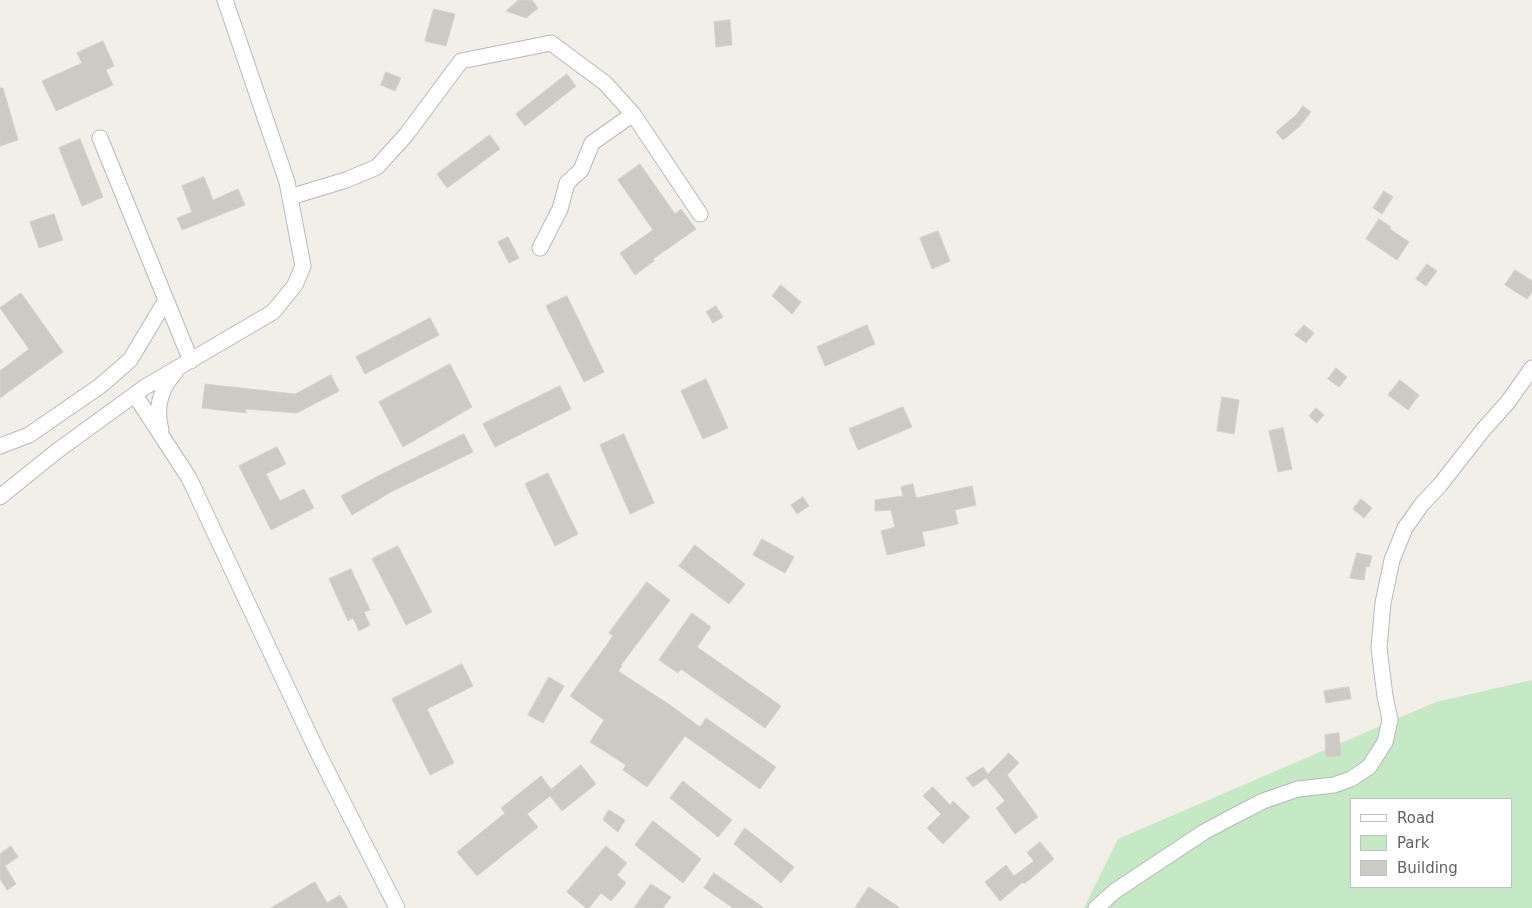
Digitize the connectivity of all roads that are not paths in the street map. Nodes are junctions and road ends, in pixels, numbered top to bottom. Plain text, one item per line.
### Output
1 (225, 0) edge
2 (633, 114) junction
3 (100, 138) dead end
4 (290, 197) junction
5 (700, 214) dead end
6 (540, 248) dead end
7 (166, 300) junction
8 (186, 363) junction
9 (1532, 368) edge
10 (135, 395) junction
11 (166, 443) junction
12 (0, 446) edge
13 (0, 497) edge
14 (397, 908) edge
15 (1096, 908) edge

1 - 4 street
2 - 4 street
2 - 5 street
2 - 6 street
3 - 7 street
4 - 8 street
7 - 8 street
7 - 12 street
8 - 10 street
8 - 11 street
9 - 15 street
10 - 11 street
10 - 13 street
11 - 14 street

